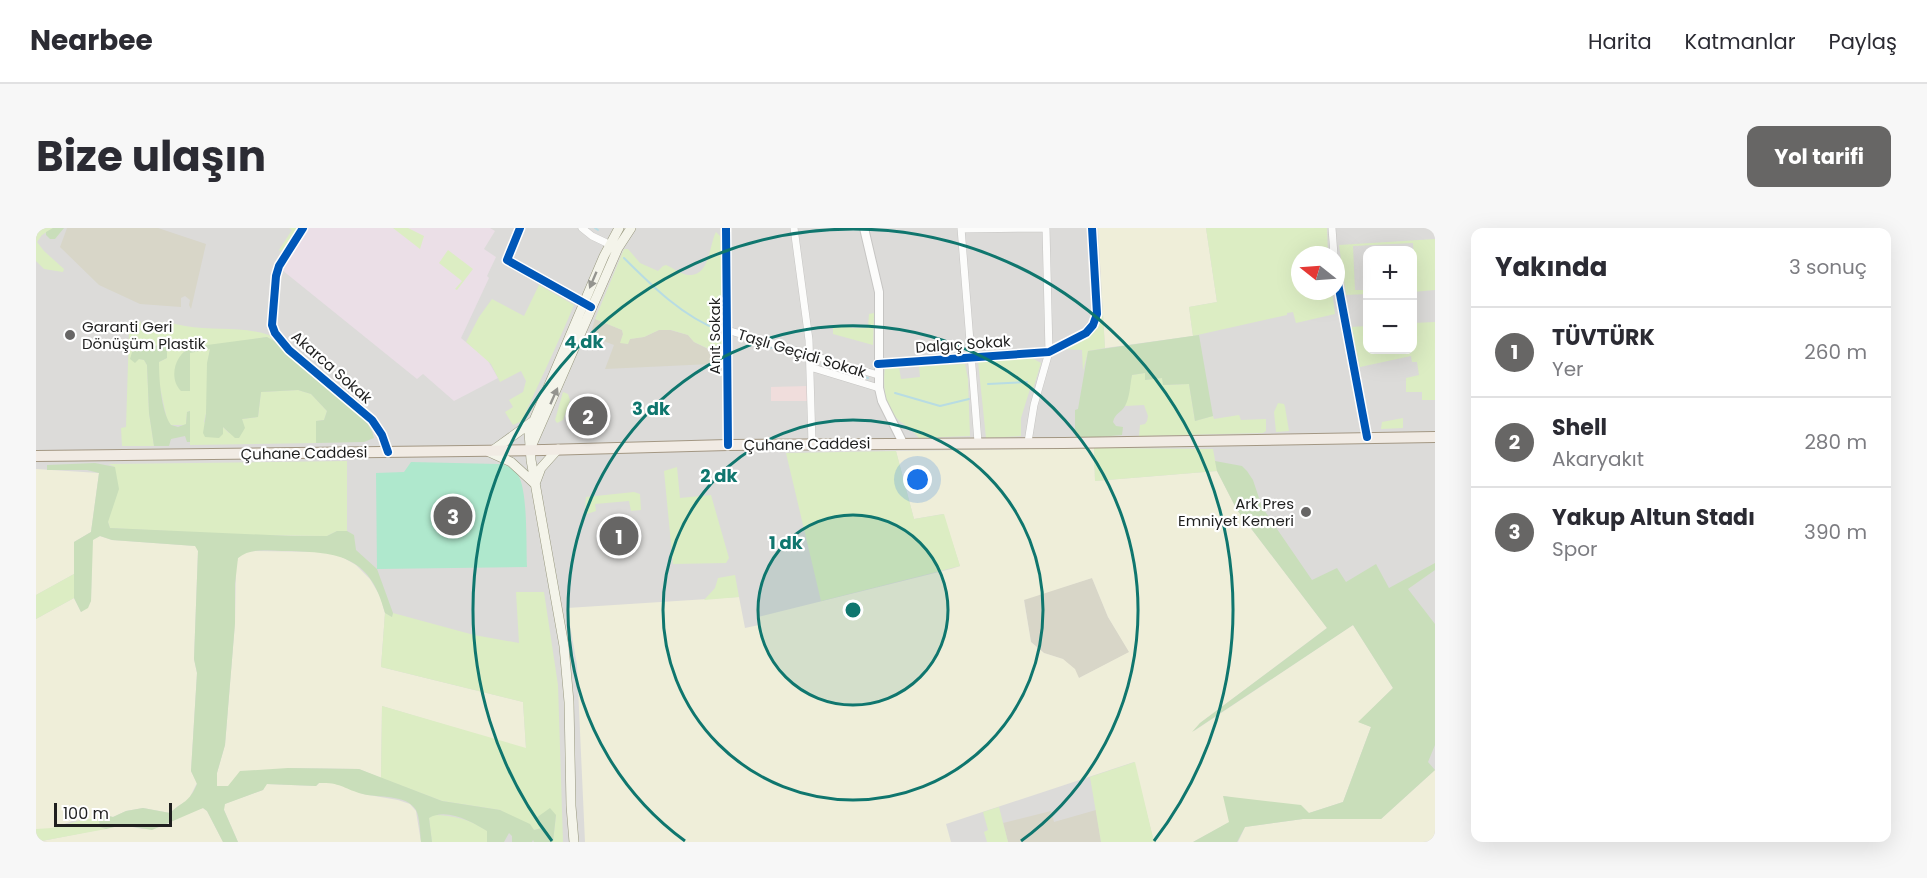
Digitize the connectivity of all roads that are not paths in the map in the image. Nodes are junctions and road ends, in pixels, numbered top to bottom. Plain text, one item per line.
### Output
1 (303, 228) edge
2 (520, 228) edge
3 (582, 228) edge
4 (619, 228) edge
5 (631, 228) edge
6 (726, 228) edge
7 (794, 228) edge
8 (864, 228) edge
9 (961, 228) edge
10 (1046, 228) edge
11 (1092, 228) edge
12 (1332, 228) edge
13 (614, 246) junction
14 (1333, 246) edge
15 (1341, 300) edge
16 (587, 305) junction
17 (727, 330) junction
18 (1049, 352) junction
19 (810, 355) junction
20 (970, 357) junction
21 (878, 364) junction
22 (810, 367) junction
23 (878, 375) junction
24 (879, 388) junction
25 (532, 422) junction
26 (1367, 437) junction
27 (1435, 437) edge
28 (978, 442) junction
29 (1028, 442) junction
30 (903, 443) junction
31 (812, 444) junction
32 (728, 445) junction
33 (530, 450) junction
34 (558, 450) junction
35 (489, 451) junction
36 (388, 452) junction
37 (36, 456) edge
38 (535, 484) junction
39 (574, 842) edge

1 - 36 street, Akarca Sokak
2 - 16 street
3 - 13 street
4 - 13 main road
5 - 13 main road
6 - 17 street, Anıt Sokak
7 - 19 street
8 - 21 street
9 - 10 street
9 - 20 street
10 - 18 street
11 - 18 street
12 - 14 street
13 - 16 main road
15 - 26 street
16 - 25 main road
33 -> 16 main road
17 - 19 street, Taşlı Geçidi Sokak
17 - 32 street, Anıt Sokak
18 - 20 street, Dalgıç Sokak
18 - 29 street
19 - 22 street
19 - 23 street, Taşlı Geçidi Sokak
20 - 21 street, Dalgıç Sokak
20 - 28 street
21 - 23 street
22 - 24 street
22 - 31 street
23 - 24 street
24 - 30 street
25 - 33 main road
25 - 35 main road
26 - 27 main road, Çuhane Caddesi
26 - 29 main road, Çuhane Caddesi
28 - 29 main road, Çuhane Caddesi
28 - 30 main road, Çuhane Caddesi
30 - 31 main road, Çuhane Caddesi
31 - 32 main road, Çuhane Caddesi
32 - 34 main road, Çuhane Caddesi
33 - 34 main road, Çuhane Caddesi
33 - 35 main road, Çuhane Caddesi
33 - 38 main road
34 - 38 main road
35 - 36 main road, Çuhane Caddesi
35 - 38 main road
36 - 37 main road, Çuhane Caddesi
38 - 39 main road

